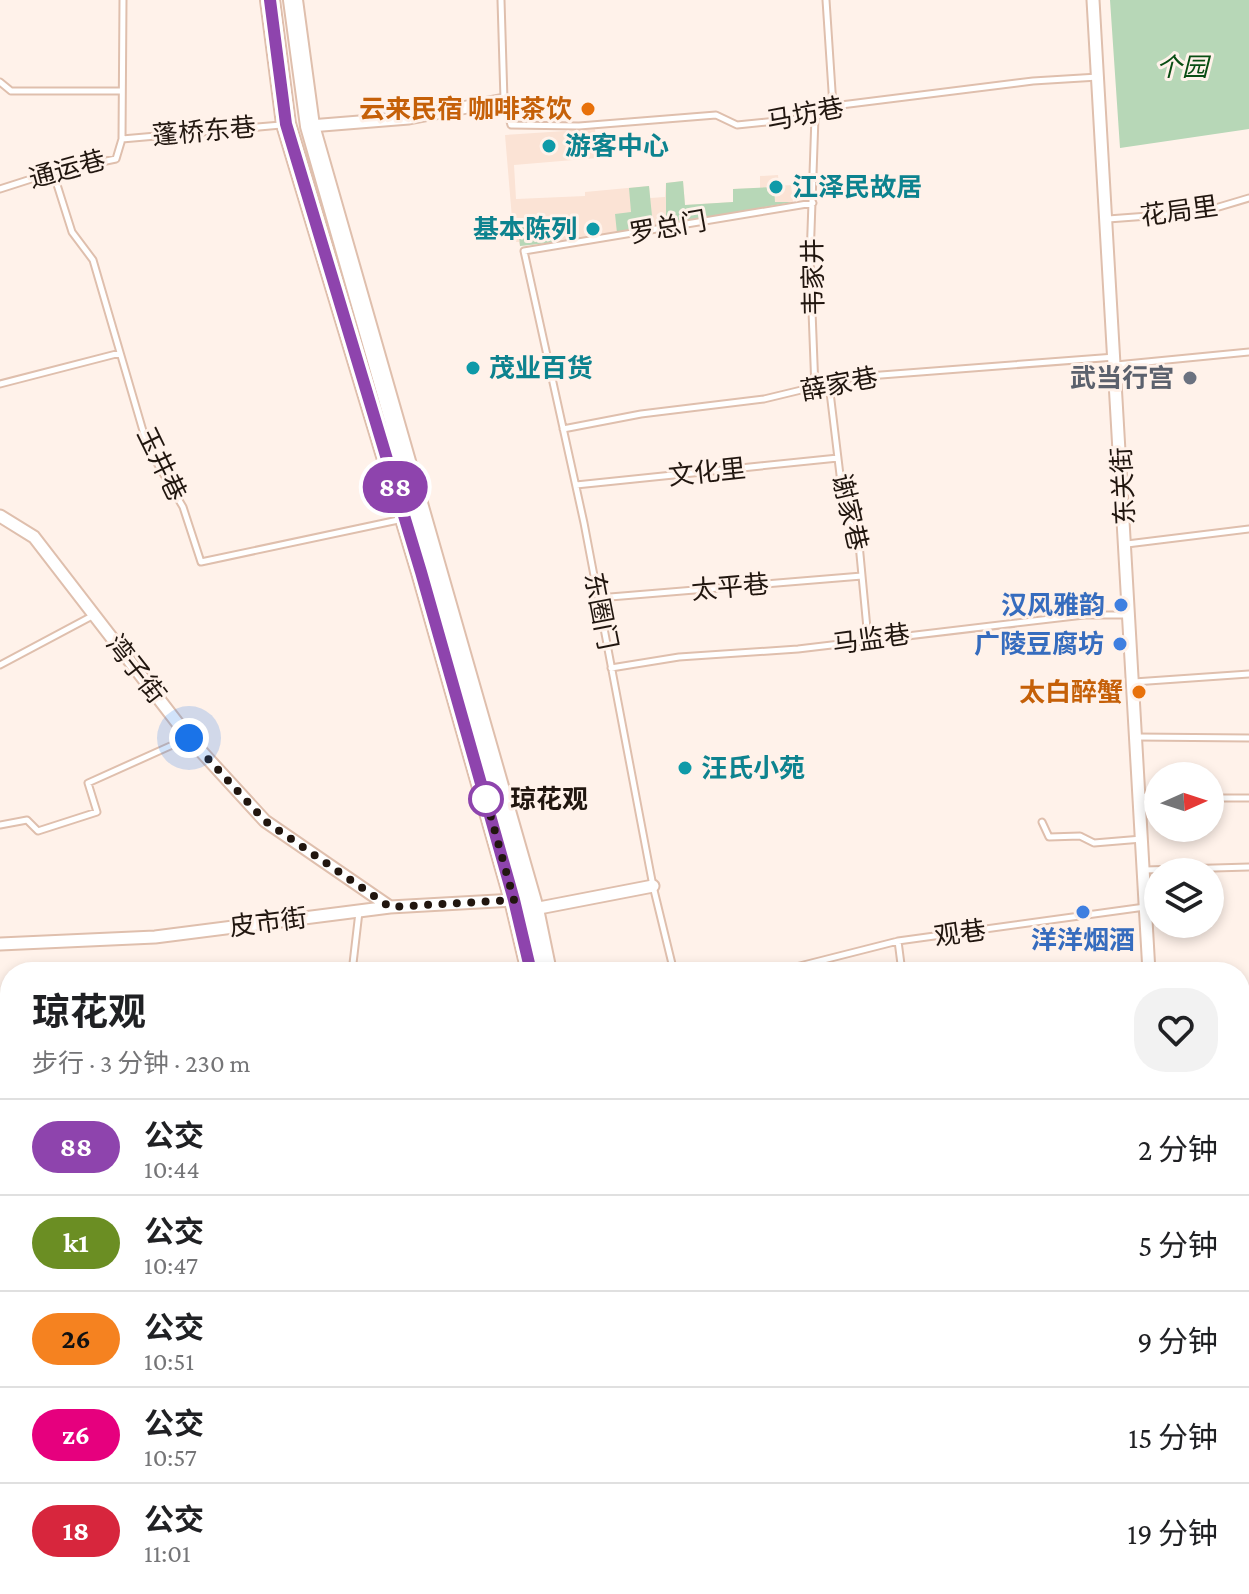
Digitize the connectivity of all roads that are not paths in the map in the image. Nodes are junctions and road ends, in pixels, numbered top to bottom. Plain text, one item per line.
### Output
1 (123, 0) edge
2 (270, 0) edge
3 (293, 0) edge
4 (501, 0) edge
5 (826, 0) edge
6 (1093, 0) edge
7 (1099, 77) junction
8 (0, 82) edge
9 (123, 91) junction
10 (504, 100) junction
11 (833, 106) junction
12 (815, 117) junction
13 (286, 124) junction
14 (310, 126) junction
15 (122, 139) junction
16 (53, 172) junction
17 (0, 189) edge
18 (1249, 198) edge
19 (813, 203) junction
20 (1108, 219) junction
21 (524, 251) joint
22 (1249, 352) edge
23 (120, 353) junction
24 (1116, 361) junction
25 (0, 384) edge
26 (829, 384) junction
27 (815, 389) junction
28 (563, 429) junction
29 (838, 458) junction
30 (576, 485) junction
31 (0, 516) edge
32 (405, 519) junction
33 (1249, 529) edge
34 (1127, 544) junction
35 (862, 576) junction
36 (598, 598) junction
37 (95, 615) junction
38 (1130, 615) junction
39 (868, 639) junction
40 (0, 665) edge
41 (611, 668) junction
42 (1249, 674) edge
43 (1134, 682) junction
44 (1137, 737) junction
45 (189, 738) junction
46 (1249, 738) edge
47 (1140, 796) junction
48 (1144, 796) edge
49 (1224, 798) edge
50 (1249, 798) edge
51 (1042, 822) dead end
52 (0, 825) edge
53 (1143, 839) junction
54 (1249, 867) edge
55 (1224, 868) edge
56 (1144, 870) edge
57 (653, 886) junction
58 (514, 900) junction
59 (390, 907) junction
60 (1144, 907) edge
61 (534, 909) junction
62 (359, 911) junction
63 (1147, 938) edge
64 (898, 941) junction
65 (0, 944) edge
66 (353, 962) edge
67 (529, 962) edge
68 (545, 962) edge
69 (672, 962) edge
70 (815, 962) edge
71 (901, 962) edge
72 (1149, 962) edge

1 - 9 lane
2 - 13 main road
3 - 14 main road
4 - 10 lane
5 - 11 lane
6 - 7 street, 东关街
7 - 11 lane, 马坊巷
7 - 20 street, 东关街
8 - 9 lane
9 - 15 lane
10 - 12 lane, 马坊巷
10 - 14 street
11 - 12 lane, 马坊巷
12 - 19 lane, 韦家井
13 - 15 lane, 蓬桥东巷
13 - 32 main road
14 - 61 main road
15 - 16 lane, 通运巷
16 - 17 lane, 通运巷
16 - 23 lane, 玉井巷
18 - 20 lane, 花局里
19 - 21 lane, 罗总门
19 - 27 lane, 韦家井
20 - 24 street, 东关街
21 - 28 lane, 东圈门
22 - 24 lane, 薛家巷
23 - 25 lane
23 - 32 lane, 玉井巷
24 - 26 lane, 薛家巷
24 - 34 street, 东关街
26 - 27 lane, 薛家巷
26 - 29 lane, 谢家巷
27 - 28 lane, 薛家巷
28 - 30 lane, 东圈门
29 - 30 lane, 文化里
29 - 35 lane, 谢家巷
30 - 36 lane, 东圈门
31 - 37 street, 湾子街
32 - 58 main road
33 - 34 lane
34 - 38 street, 东关街
35 - 36 lane, 太平巷
35 - 39 lane, 谢家巷
36 - 41 lane, 东圈门
37 - 40 lane
37 - 45 street, 湾子街
38 - 39 lane, 马监巷
38 - 43 street, 东关街
39 - 41 lane, 马监巷
41 - 57 lane, 东圈门
42 - 43 lane
43 - 44 street, 东关街
44 - 46 lane
44 - 47 street, 东关街
45 - 52 lane
45 - 59 street, 湾子街
47 - 48 lane
47 - 53 street, 东关街
49 - 50 lane
51 - 53 lane
53 - 56 street, 东关街
54 - 55 lane
57 - 61 street
57 - 69 lane, 东圈门
58 - 59 street, 皮市街
58 - 61 street, 皮市街
58 - 67 main road
59 - 62 street, 皮市街
60 - 64 lane, 观巷
61 - 68 main road
62 - 65 street, 皮市街
62 - 66 lane
63 - 72 street, 东关街
64 - 70 lane, 观巷
64 - 71 lane

